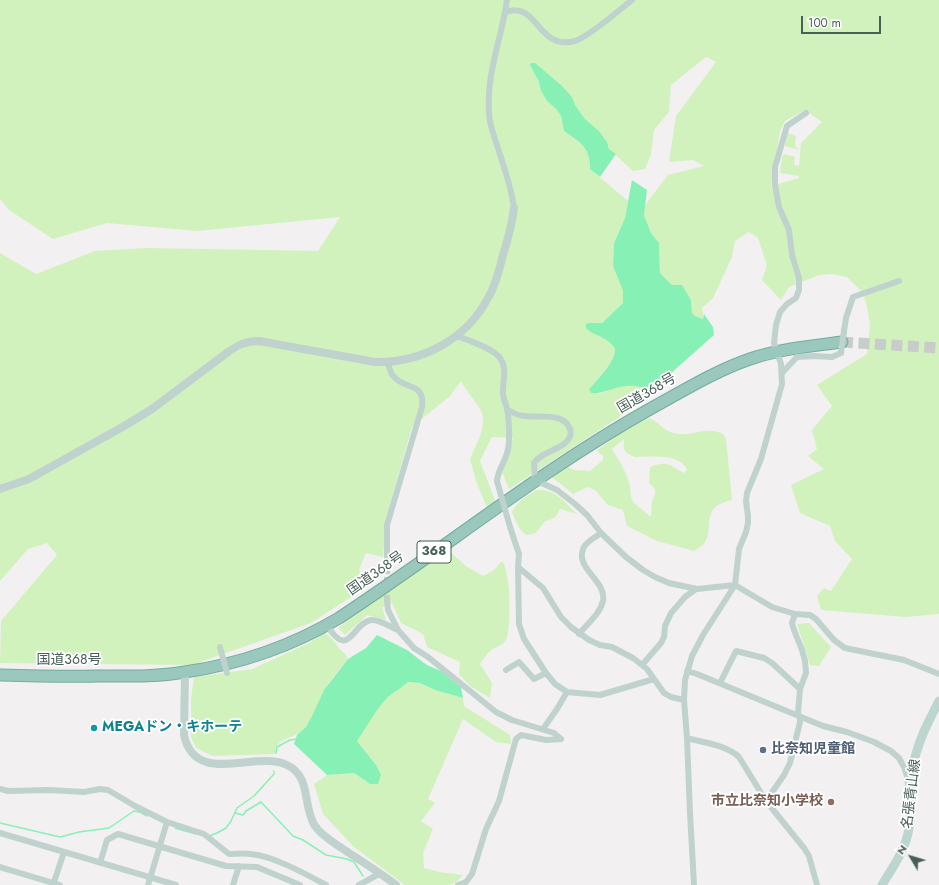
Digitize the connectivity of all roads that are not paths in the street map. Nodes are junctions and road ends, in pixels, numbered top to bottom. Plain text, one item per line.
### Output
1 (507, 0) edge
2 (632, 0) edge
3 (505, 12) junction
4 (806, 113) dead end
5 (514, 208) joint
6 (899, 280) dead end
7 (457, 336) junction
8 (841, 348) junction
9 (778, 352) junction
10 (388, 362) junction
11 (782, 373) junction
12 (508, 410) junction
13 (535, 480) junction
14 (0, 489) edge
15 (601, 533) junction
16 (518, 567) junction
17 (387, 568) tunnel mouth
18 (735, 585) junction
19 (696, 588) junction
20 (387, 601) tunnel mouth
21 (795, 614) junction
22 (327, 625) junction
23 (398, 630) junction
24 (579, 634) junction
25 (220, 647) dead end
26 (642, 665) junction
27 (506, 670) dead end
28 (687, 671) junction
29 (185, 672) junction
30 (227, 673) dead end
31 (546, 673) junction
32 (939, 674) edge
33 (0, 676) edge
34 (654, 679) junction
35 (720, 683) junction
36 (800, 689) junction
37 (566, 692) junction
38 (684, 700) junction
39 (939, 701) edge
40 (799, 716) junction
41 (543, 729) junction
42 (687, 738) junction
43 (911, 786) junction
44 (0, 789) edge
45 (766, 801) junction
46 (166, 824) junction
47 (0, 833) edge
48 (160, 846) junction
49 (64, 852) junction
50 (100, 863) junction
51 (239, 866) junction
52 (0, 867) edge
53 (379, 874) junction
54 (150, 878) junction
55 (56, 884) edge
56 (148, 885) edge
57 (176, 885) edge
58 (233, 885) edge
59 (300, 885) edge
60 (326, 885) edge
61 (359, 885) edge
62 (396, 885) edge
63 (458, 885) edge
64 (694, 885) edge
65 (817, 885) edge
66 (882, 885) edge

1 - 3 street
2 - 3 street
3 - 5 street
4 - 9 street
5 - 7 street
6 - 8 street, bridge
7 - 10 street
7 - 12 street
8 - 9 highway, 国道368号 / 368
8 - 11 street
9 - 11 street
9 - 13 highway, 国道368号 / 368
10 - 14 street
10 - 17 street
11 - 18 street
12 - 13 street
12 - 16 street, bridge
13 - 15 street
13 - 22 highway, 国道368号 / 368
15 - 19 street
15 - 24 street
16 - 24 street
16 - 31 street
18 - 19 street
18 - 21 street
18 - 28 street
19 - 26 street
20 - 23 street
21 - 32 street
21 - 36 street
22 - 23 street
22 - 29 highway, 国道368号 / 368
23 - 41 street
24 - 26 street
25 - 30 street, bridge
26 - 34 street
27 - 31 street
28 - 35 street
28 - 38 street
29 - 33 highway, 国道368号 / 368
29 - 53 street
31 - 37 street
34 - 37 street
34 - 38 street
35 - 36 street
35 - 40 street
36 - 40 street
37 - 41 street
38 - 42 street
39 - 43 main road, 名張青山線
40 - 43 street
40 - 45 street
41 - 63 street
42 - 45 street
42 - 64 street
43 - 66 main road, 名張青山線
44 - 46 street
45 - 65 street
46 - 48 street
46 - 60 street
47 - 49 street
48 - 50 street
48 - 51 street
48 - 54 street
49 - 50 street
49 - 55 street
50 - 54 street
51 - 58 street
51 - 59 street
52 - 55 street
53 - 61 street
53 - 62 street
54 - 56 street
54 - 57 street

